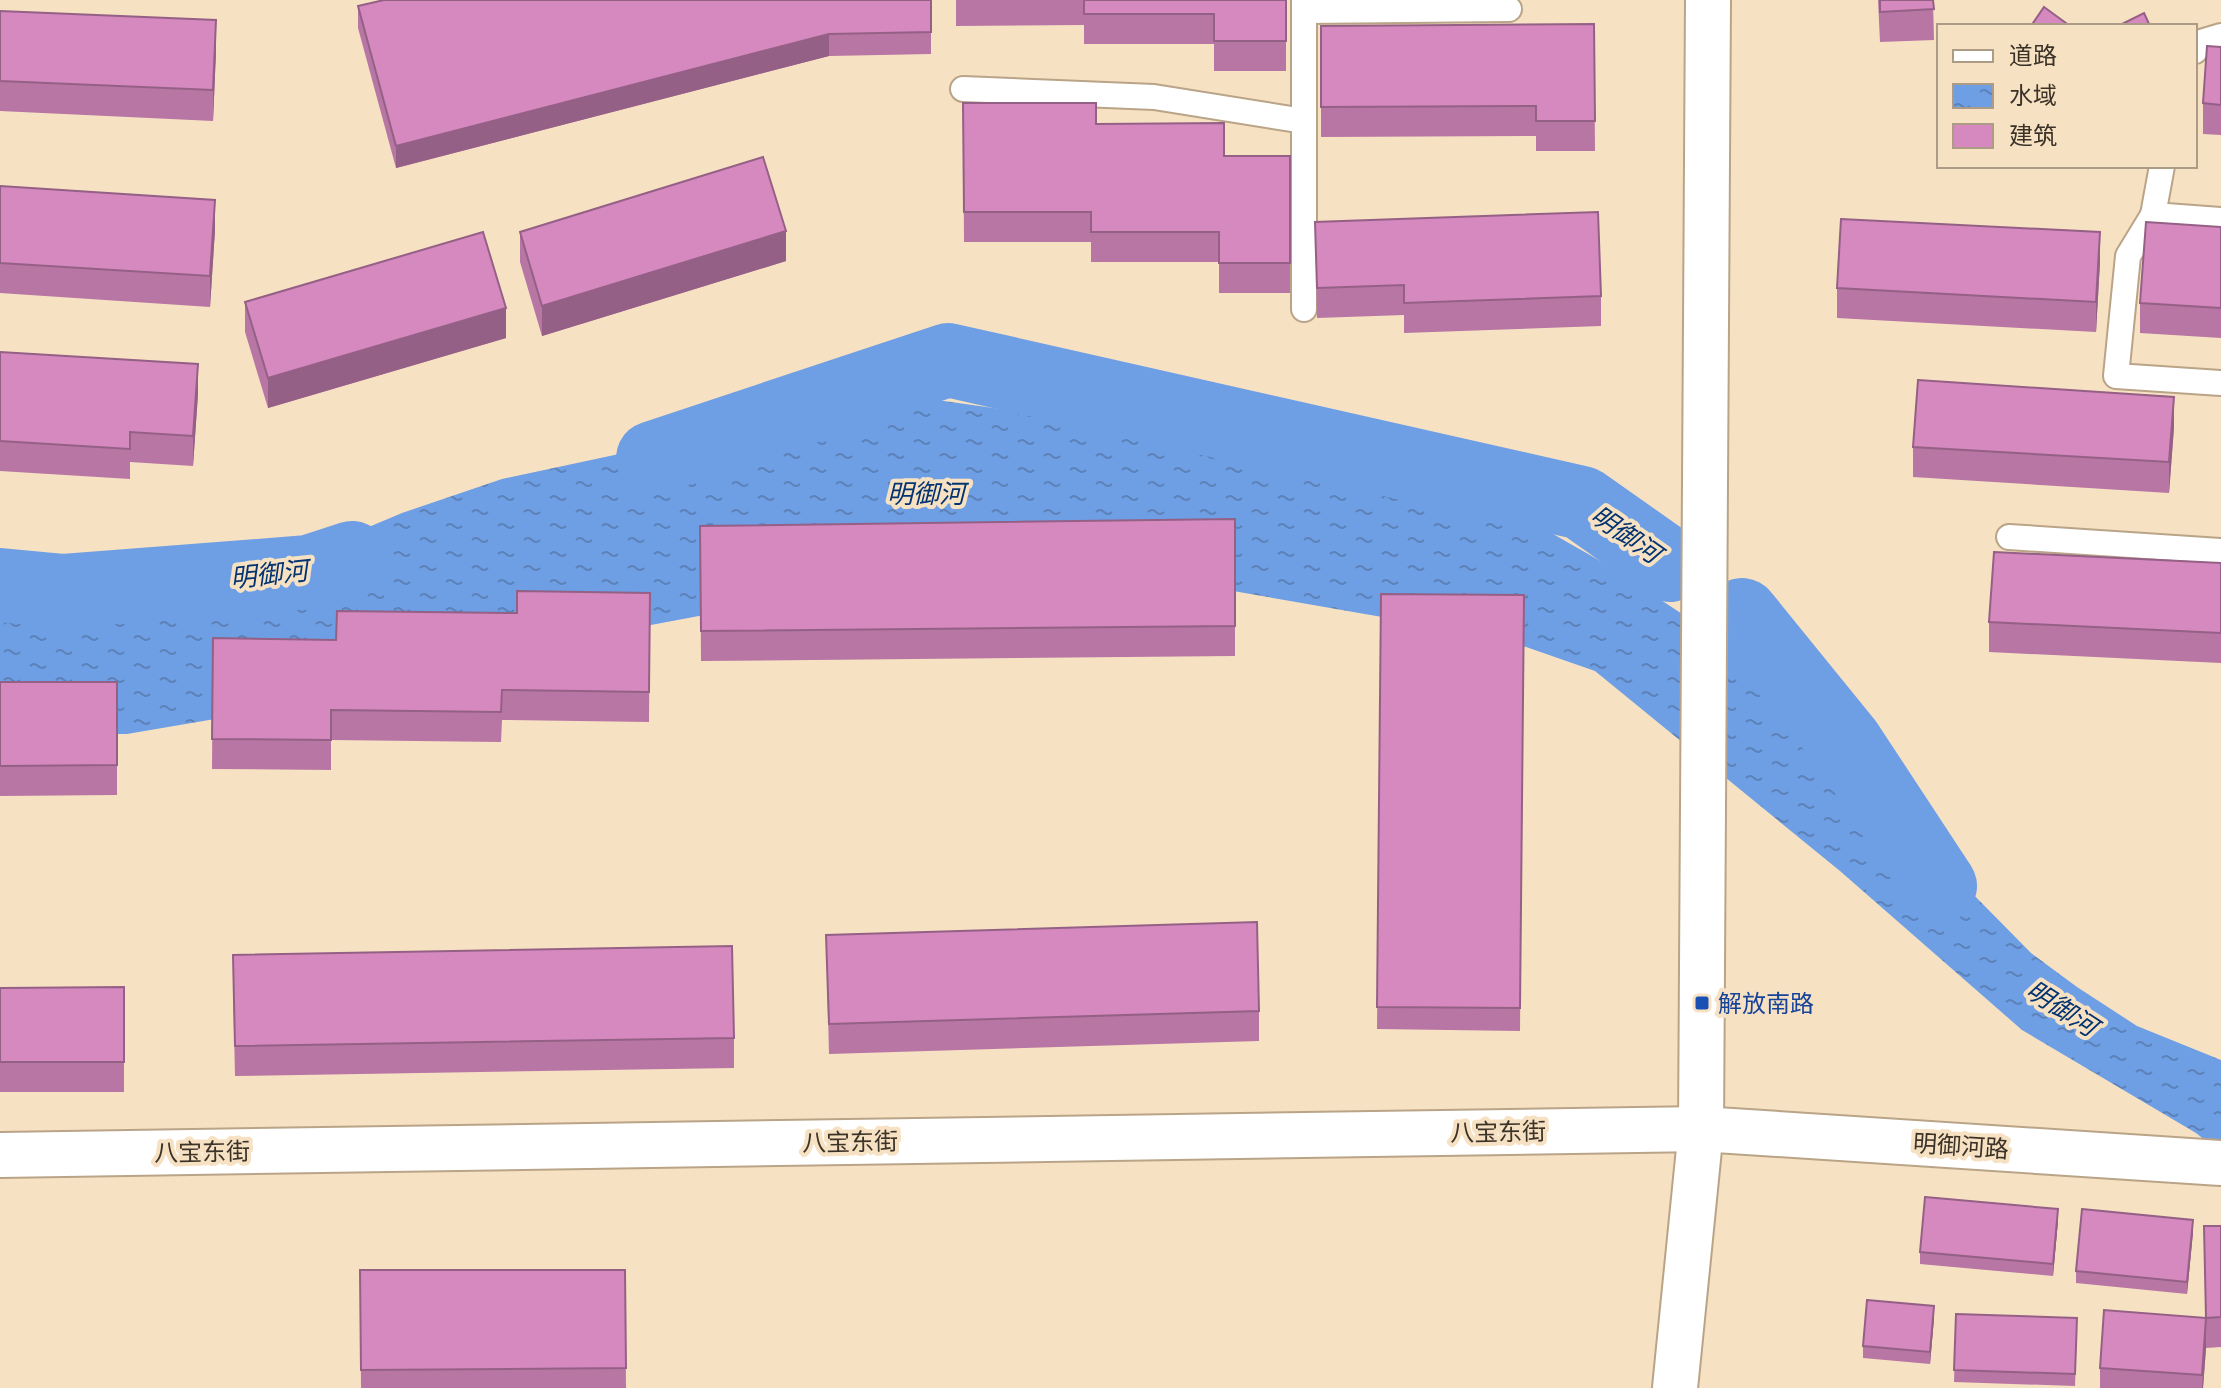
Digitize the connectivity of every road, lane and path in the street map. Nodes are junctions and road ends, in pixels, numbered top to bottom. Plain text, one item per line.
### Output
1 (1708, 0) edge
2 (1304, 6) edge
3 (1509, 9) dead end
4 (2221, 36) edge
5 (2197, 48) edge
6 (963, 89) dead end
7 (1304, 121) junction
8 (2162, 168) edge
9 (2153, 215) junction
10 (2221, 220) edge
11 (1304, 309) dead end
12 (2221, 383) edge
13 (2009, 537) dead end
14 (2221, 551) edge
15 (1701, 1129) junction
16 (0, 1155) edge
17 (2221, 1163) edge
18 (1675, 1388) edge

1 - 15 street
2 - 3 lane
2 - 7 lane
4 - 5 lane
6 - 7 lane
7 - 11 lane
8 - 9 lane
9 - 10 lane
9 - 12 lane
13 - 14 lane
15 - 16 street, 八宝东街
15 - 17 street, 明御河路
15 - 18 street

